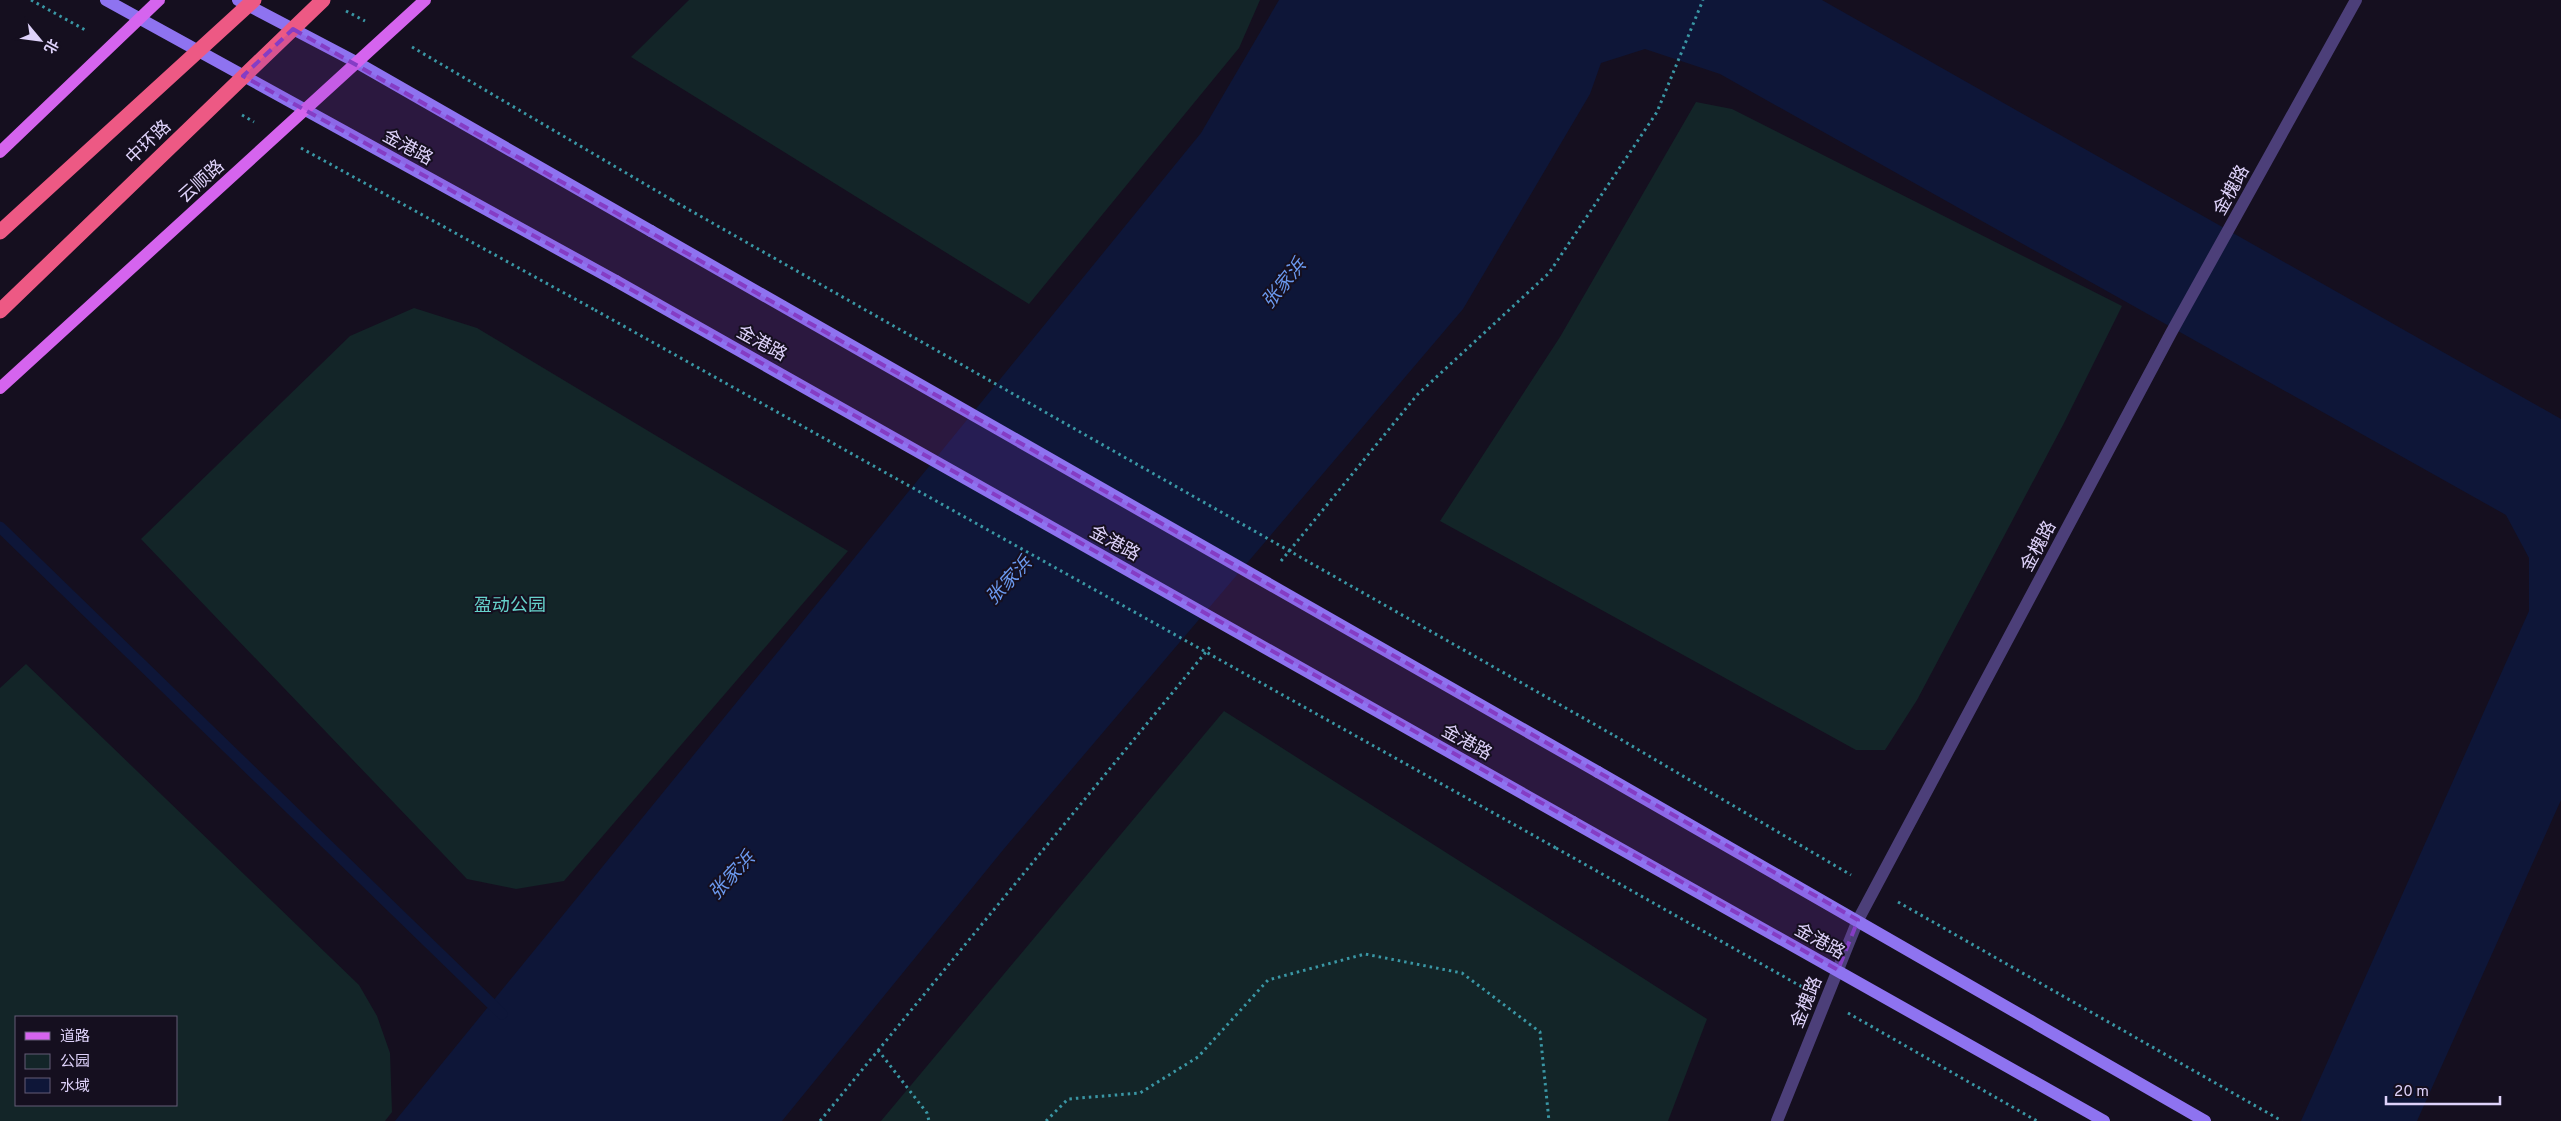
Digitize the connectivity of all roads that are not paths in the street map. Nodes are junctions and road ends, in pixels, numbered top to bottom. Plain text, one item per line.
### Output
1 (106, 0) edge
2 (159, 0) edge
3 (238, 0) edge
4 (254, 0) edge
5 (323, 0) edge
6 (425, 0) edge
7 (2356, 0) edge
8 (139, 19) junction
9 (356, 62) junction
10 (304, 110) junction
11 (0, 152) edge
12 (0, 232) edge
13 (0, 311) edge
14 (3, 384) edge
15 (1858, 920) junction
16 (1838, 970) junction
17 (1777, 1121) edge
18 (2104, 1121) edge
19 (2205, 1121) edge

1 - 8 street, 金港路
2 - 8 main road
3 - 9 street, 金港路
4 - 12 highway, 中环路, bridge
5 - 13 highway, 中环路, bridge
6 - 9 main road, 云顺路
7 - 15 street, 金槐路
8 - 10 street, 金港路
8 - 11 main road
9 - 10 main road, 云顺路
9 - 15 street, 金港路, bridge
10 - 14 main road, 云顺路
10 - 16 street, 金港路, bridge
15 - 16 street, 金槐路
15 - 19 street, 金港路
16 - 17 street, 金槐路
16 - 18 street, 金港路

